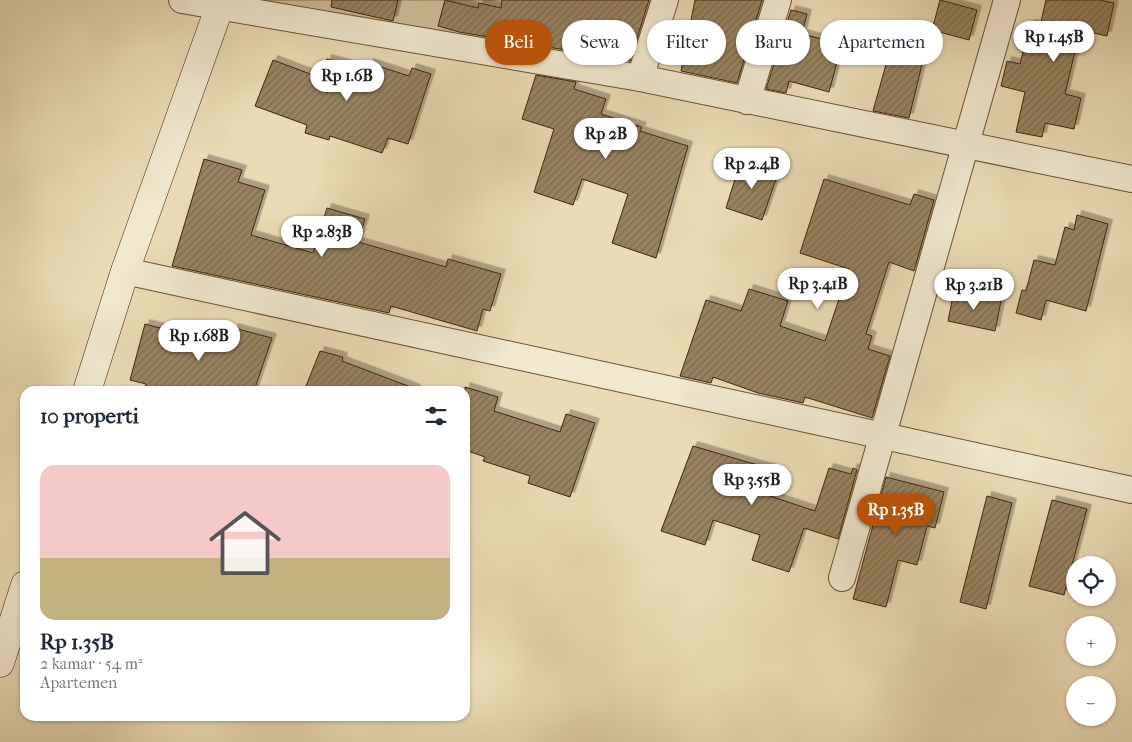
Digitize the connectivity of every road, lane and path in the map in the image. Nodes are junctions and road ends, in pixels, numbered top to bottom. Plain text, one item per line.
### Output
1 (182, 0) edge
2 (665, 0) edge
3 (778, 0) edge
4 (1008, 0) edge
5 (221, 4) edge
6 (640, 78) junction
7 (747, 101) junction
8 (966, 145) junction
9 (1132, 179) edge
10 (125, 271) junction
11 (89, 386) edge
12 (882, 437) junction
13 (1132, 490) edge
14 (842, 578) dead end
15 (20, 601) edge
16 (0, 664) edge

1 - 5 street
2 - 6 street
3 - 7 street
4 - 8 street
5 - 6 street
5 - 10 main road
6 - 7 street
7 - 8 street
8 - 9 street
8 - 12 street
10 - 11 main road
10 - 12 street
12 - 13 street
12 - 14 street
15 - 16 main road

